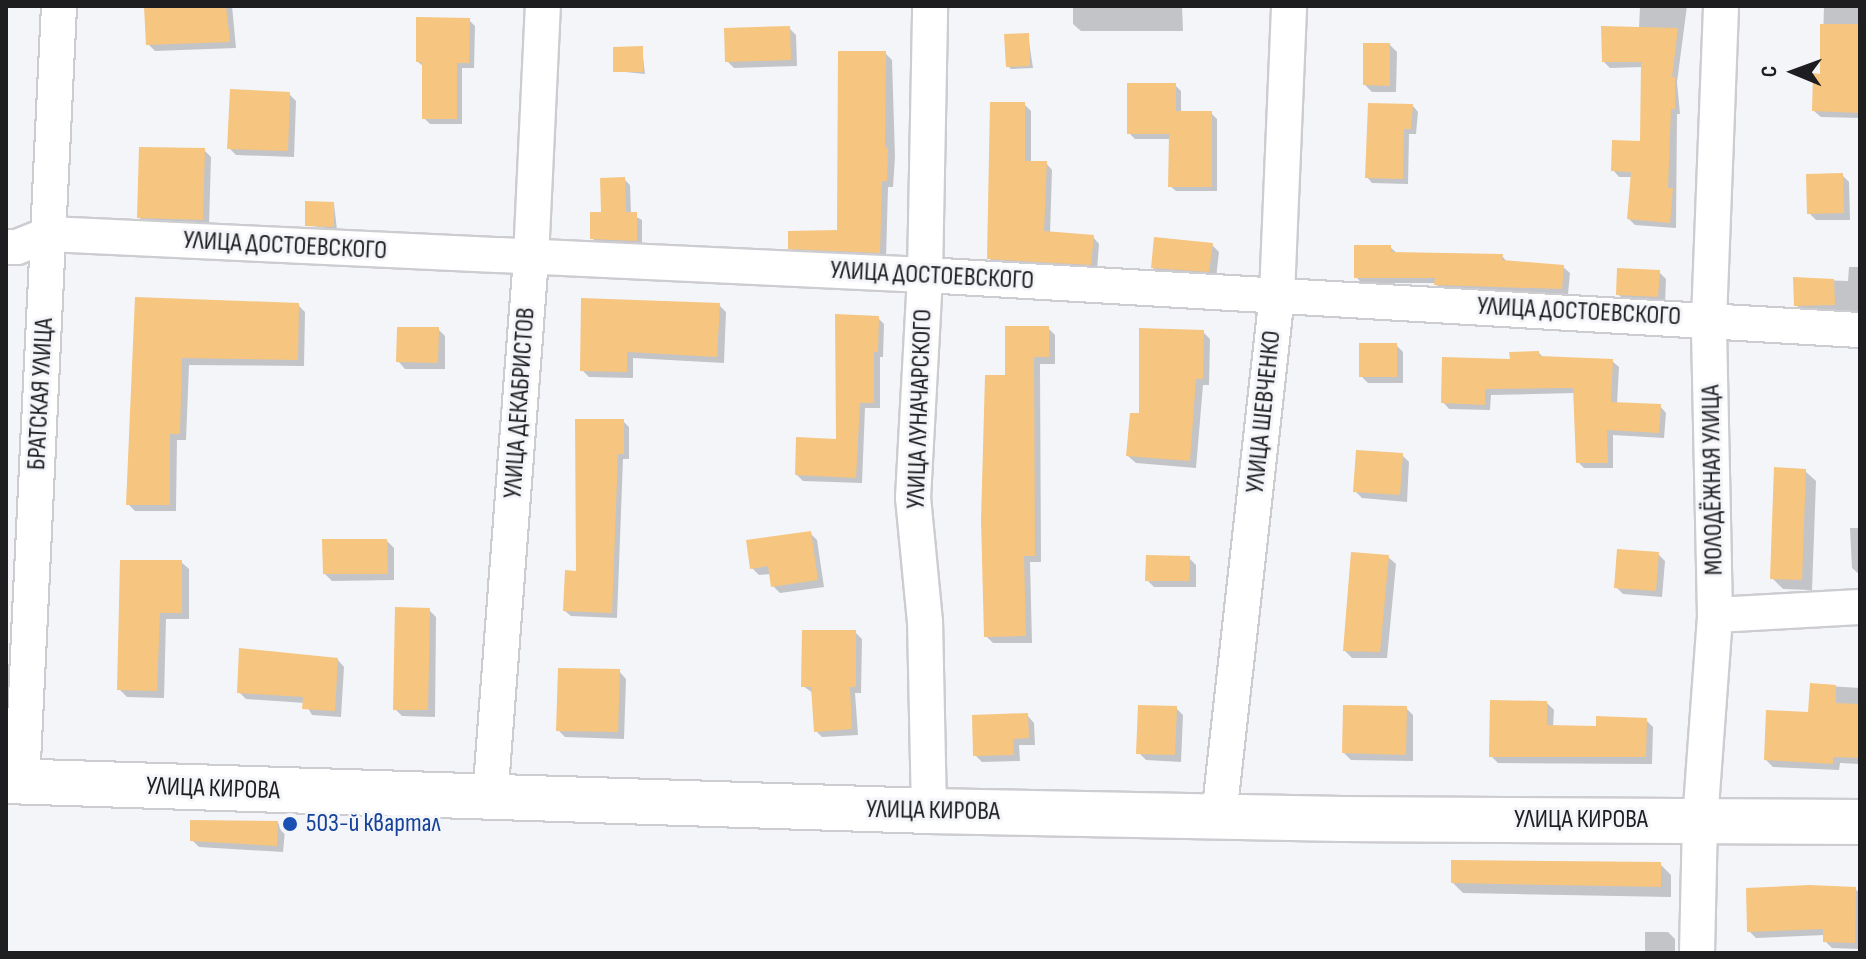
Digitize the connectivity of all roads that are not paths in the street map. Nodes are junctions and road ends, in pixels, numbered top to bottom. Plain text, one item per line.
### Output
1 (59, 6) edge
2 (543, 6) edge
3 (930, 6) edge
4 (1289, 6) edge
5 (1721, 6) edge
6 (49, 234) junction
7 (6, 247) edge
8 (531, 258) junction
9 (925, 275) junction
10 (1277, 295) junction
11 (1709, 320) junction
12 (1860, 330) edge
13 (1860, 607) edge
14 (1715, 615) junction
15 (14, 782) edge
16 (490, 799) junction
17 (929, 811) junction
18 (1219, 816) junction
19 (1700, 821) junction
20 (1860, 822) edge
21 (1697, 953) edge

1 - 6 street, БРАТСКАЯ УЛИЦА
2 - 8 street, УЛИЦА ДЕКАБРИСТОВ
3 - 9 street, УЛИЦА ЛУНАЧАРСКОГО
4 - 10 street, УЛИЦА ШЕВЧЕНКО
5 - 11 street, МОЛОДЁЖНАЯ УЛИЦА
6 - 7 street, УЛИЦА ДОСТОЕВСКОГО
6 - 8 street, УЛИЦА ДОСТОЕВСКОГО
6 - 15 street, БРАТСКАЯ УЛИЦА
8 - 9 street, УЛИЦА ДОСТОЕВСКОГО
8 - 16 street, УЛИЦА ДЕКАБРИСТОВ
9 - 10 street, УЛИЦА ДОСТОЕВСКОГО
9 - 17 street, УЛИЦА ЛУНАЧАРСКОГО
10 - 11 street, УЛИЦА ДОСТОЕВСКОГО
10 - 18 street, УЛИЦА ШЕВЧЕНКО
11 - 12 street, УЛИЦА ДОСТОЕВСКОГО
11 - 14 street, МОЛОДЁЖНАЯ УЛИЦА
13 - 14 street
14 - 19 street, МОЛОДЁЖНАЯ УЛИЦА
15 - 16 main road, УЛИЦА КИРОВА
16 - 17 main road, УЛИЦА КИРОВА
17 - 18 main road, УЛИЦА КИРОВА
18 - 19 main road, УЛИЦА КИРОВА
19 - 20 main road, УЛИЦА КИРОВА
19 - 21 street, МОЛОДЁЖНАЯ УЛИЦА

